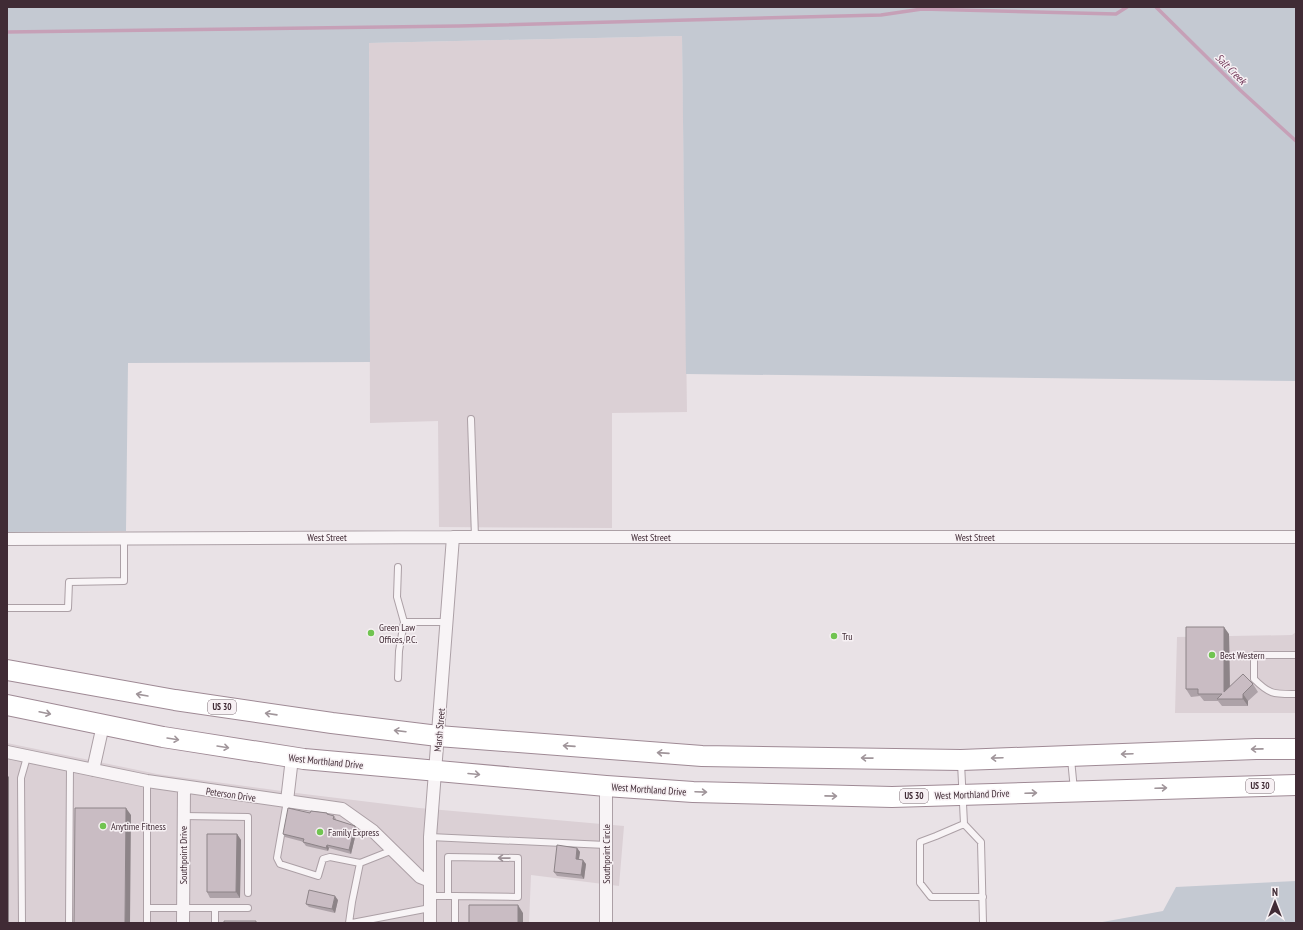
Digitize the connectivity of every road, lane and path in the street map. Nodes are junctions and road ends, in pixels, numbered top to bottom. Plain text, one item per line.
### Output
1 (471, 419) dead end
2 (453, 536) junction
3 (475, 536) junction
4 (1296, 537) edge
5 (7, 539) edge
6 (124, 539) junction
7 (398, 567) dead end
8 (7, 608) edge
9 (404, 622) junction
10 (447, 622) junction
11 (1296, 655) edge
12 (7, 670) edge
13 (398, 678) dead end
14 (1296, 694) edge
15 (7, 706) edge
16 (103, 725) junction
17 (438, 736) junction
18 (1296, 749) edge
19 (7, 752) edge
20 (1071, 756) junction
21 (27, 757) junction
22 (292, 758) junction
23 (961, 760) junction
24 (70, 766) junction
25 (93, 770) junction
26 (435, 771) junction
27 (147, 781) junction
28 (1296, 785) edge
29 (606, 786) junction
30 (184, 787) junction
31 (1074, 791) junction
32 (964, 795) junction
33 (287, 802) junction
34 (183, 816) junction
35 (964, 824) junction
36 (430, 837) junction
37 (606, 845) junction
38 (393, 850) junction
39 (360, 863) junction
40 (430, 880) junction
41 (248, 893) dead end
42 (448, 896) junction
43 (455, 896) junction
44 (984, 897) junction
45 (430, 902) junction
46 (147, 908) junction
47 (183, 908) junction
48 (215, 908) junction
49 (248, 908) dead end
50 (22, 923) edge
51 (69, 923) edge
52 (147, 923) edge
53 (183, 923) edge
54 (215, 923) edge
55 (351, 923) edge
56 (430, 923) edge
57 (455, 923) edge
58 (606, 923) edge
59 (983, 923) edge

1 - 3 lane
2 - 3 street, West Street
2 - 6 street, West Street
2 - 10 street, Marsh Street
3 - 4 street, West Street
5 - 6 street, West Street
6 - 8 lane
7 - 9 lane
9 - 10 lane
9 - 13 lane
10 - 17 street, Marsh Street
11 - 14 lane
17 -> 12 highway, US 30
15 -> 16 highway, West Morthland Drive / US 30
16 -> 22 highway, West Morthland Drive / US 30
16 - 25 street
23 -> 17 highway, US 30
17 - 26 street, Marsh Street
18 -> 20 highway, US 30
19 - 21 street, Peterson Drive
20 -> 23 highway, US 30
20 - 31 lane
21 - 24 street, Peterson Drive
21 - 50 lane
22 - 26 highway, West Morthland Drive / US 30
22 - 33 street
23 - 32 lane
24 - 25 street, Peterson Drive
24 - 51 lane
25 - 27 street, Peterson Drive
26 -> 29 highway, West Morthland Drive / US 30
26 - 36 street, Marsh Street
27 - 30 street, Peterson Drive
27 - 46 lane
31 -> 28 highway, West Morthland Drive / US 30
29 -> 32 highway, West Morthland Drive / US 30
29 - 37 street, Southpoint Circle
30 - 33 street, Peterson Drive
30 - 34 street, Southpoint Drive
32 -> 31 highway, West Morthland Drive / US 30
32 - 35 lane
33 - 38 street, Peterson Drive
33 - 39 lane
34 - 41 lane
34 - 47 street, Southpoint Drive
35 - 44 lane
35 - 44 lane
36 - 37 lane
36 - 40 street, Marsh Street
37 - 58 street, Southpoint Circle
38 - 39 lane
38 - 40 street, Peterson Drive
39 - 55 lane
40 - 45 street, Marsh Street
42 - 43 lane
43 -> 42 lane
42 - 45 lane
43 - 57 lane
44 - 59 lane
45 - 55 lane
45 - 56 street, Marsh Street
46 - 47 lane
46 - 52 lane
47 - 48 lane
47 - 53 street, Southpoint Drive
48 - 49 lane
48 - 54 lane

